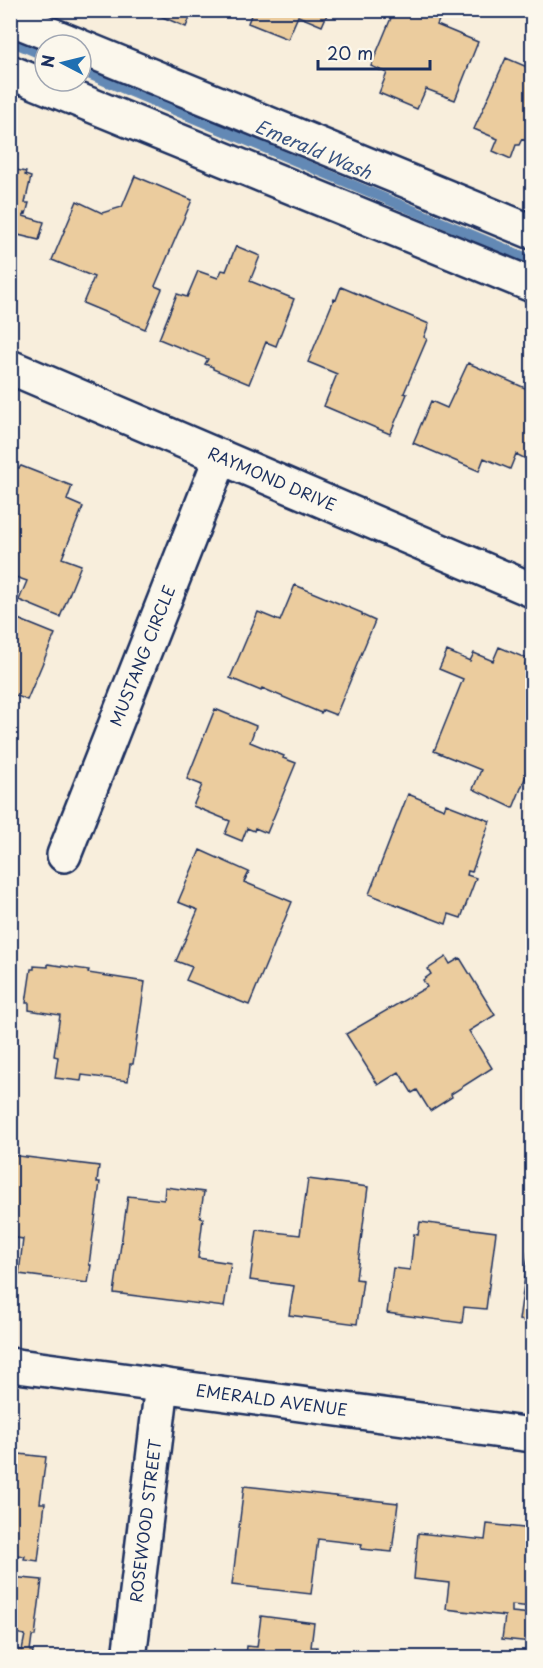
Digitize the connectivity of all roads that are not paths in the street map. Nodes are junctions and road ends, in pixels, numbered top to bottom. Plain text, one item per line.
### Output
1 (10, 18) edge
2 (47, 33) edge
3 (93, 52) edge
4 (10, 72) edge
5 (532, 232) edge
6 (532, 285) edge
7 (10, 367) edge
8 (221, 457) junction
9 (532, 590) edge
10 (64, 855) dead end
11 (10, 1365) edge
12 (162, 1385) junction
13 (532, 1435) edge
14 (129, 1658) edge

1 - 2 street
3 - 5 street
4 - 6 street
7 - 8 street, RAYMOND DRIVE
8 - 9 street, RAYMOND DRIVE
8 - 10 street, MUSTANG CIRCLE
11 - 12 street, EMERALD AVENUE
12 - 13 street, EMERALD AVENUE
12 - 14 street, ROSEWOOD STREET

